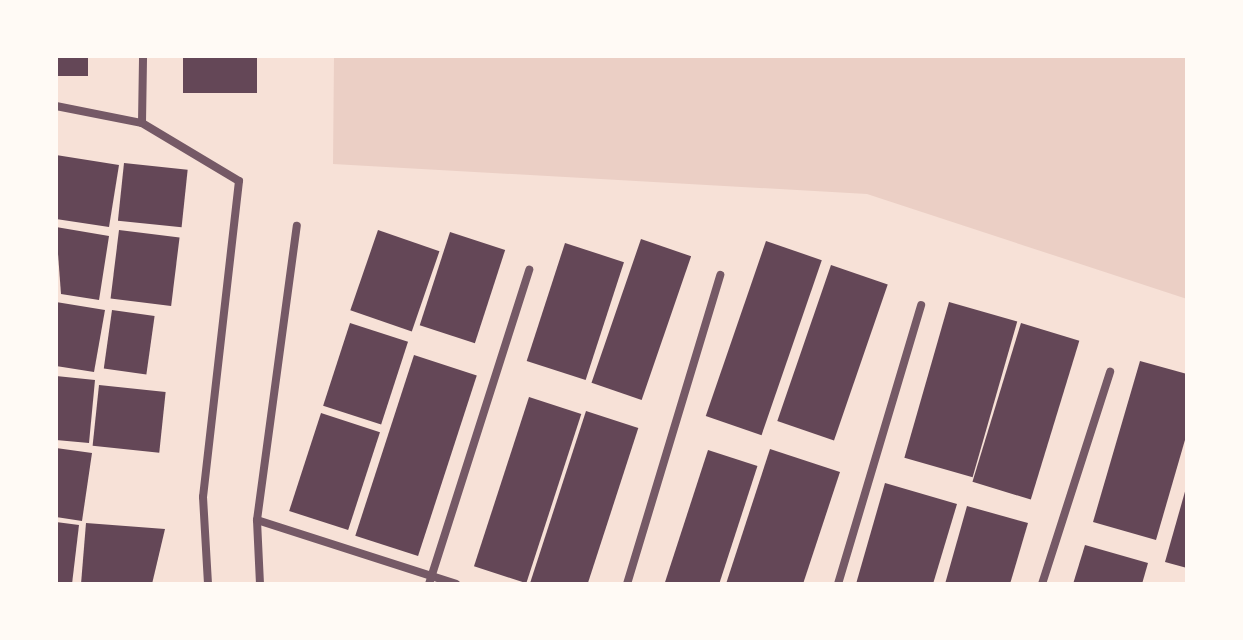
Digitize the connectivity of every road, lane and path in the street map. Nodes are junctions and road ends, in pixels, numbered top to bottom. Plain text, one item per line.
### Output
1 (143, 56) edge
2 (56, 106) edge
3 (142, 123) junction
4 (297, 226) dead end
5 (529, 270) dead end
6 (720, 275) dead end
7 (921, 305) dead end
8 (1110, 372) dead end
9 (257, 520) junction
10 (430, 580) edge
11 (208, 584) edge
12 (260, 584) edge
13 (456, 584) edge
14 (627, 584) edge
15 (838, 584) edge
16 (1042, 584) edge

1 - 3 street
2 - 3 street
3 - 11 street
4 - 9 street
5 - 10 street
6 - 14 street
7 - 15 street
8 - 16 street
9 - 10 street
9 - 12 street
10 - 13 street

